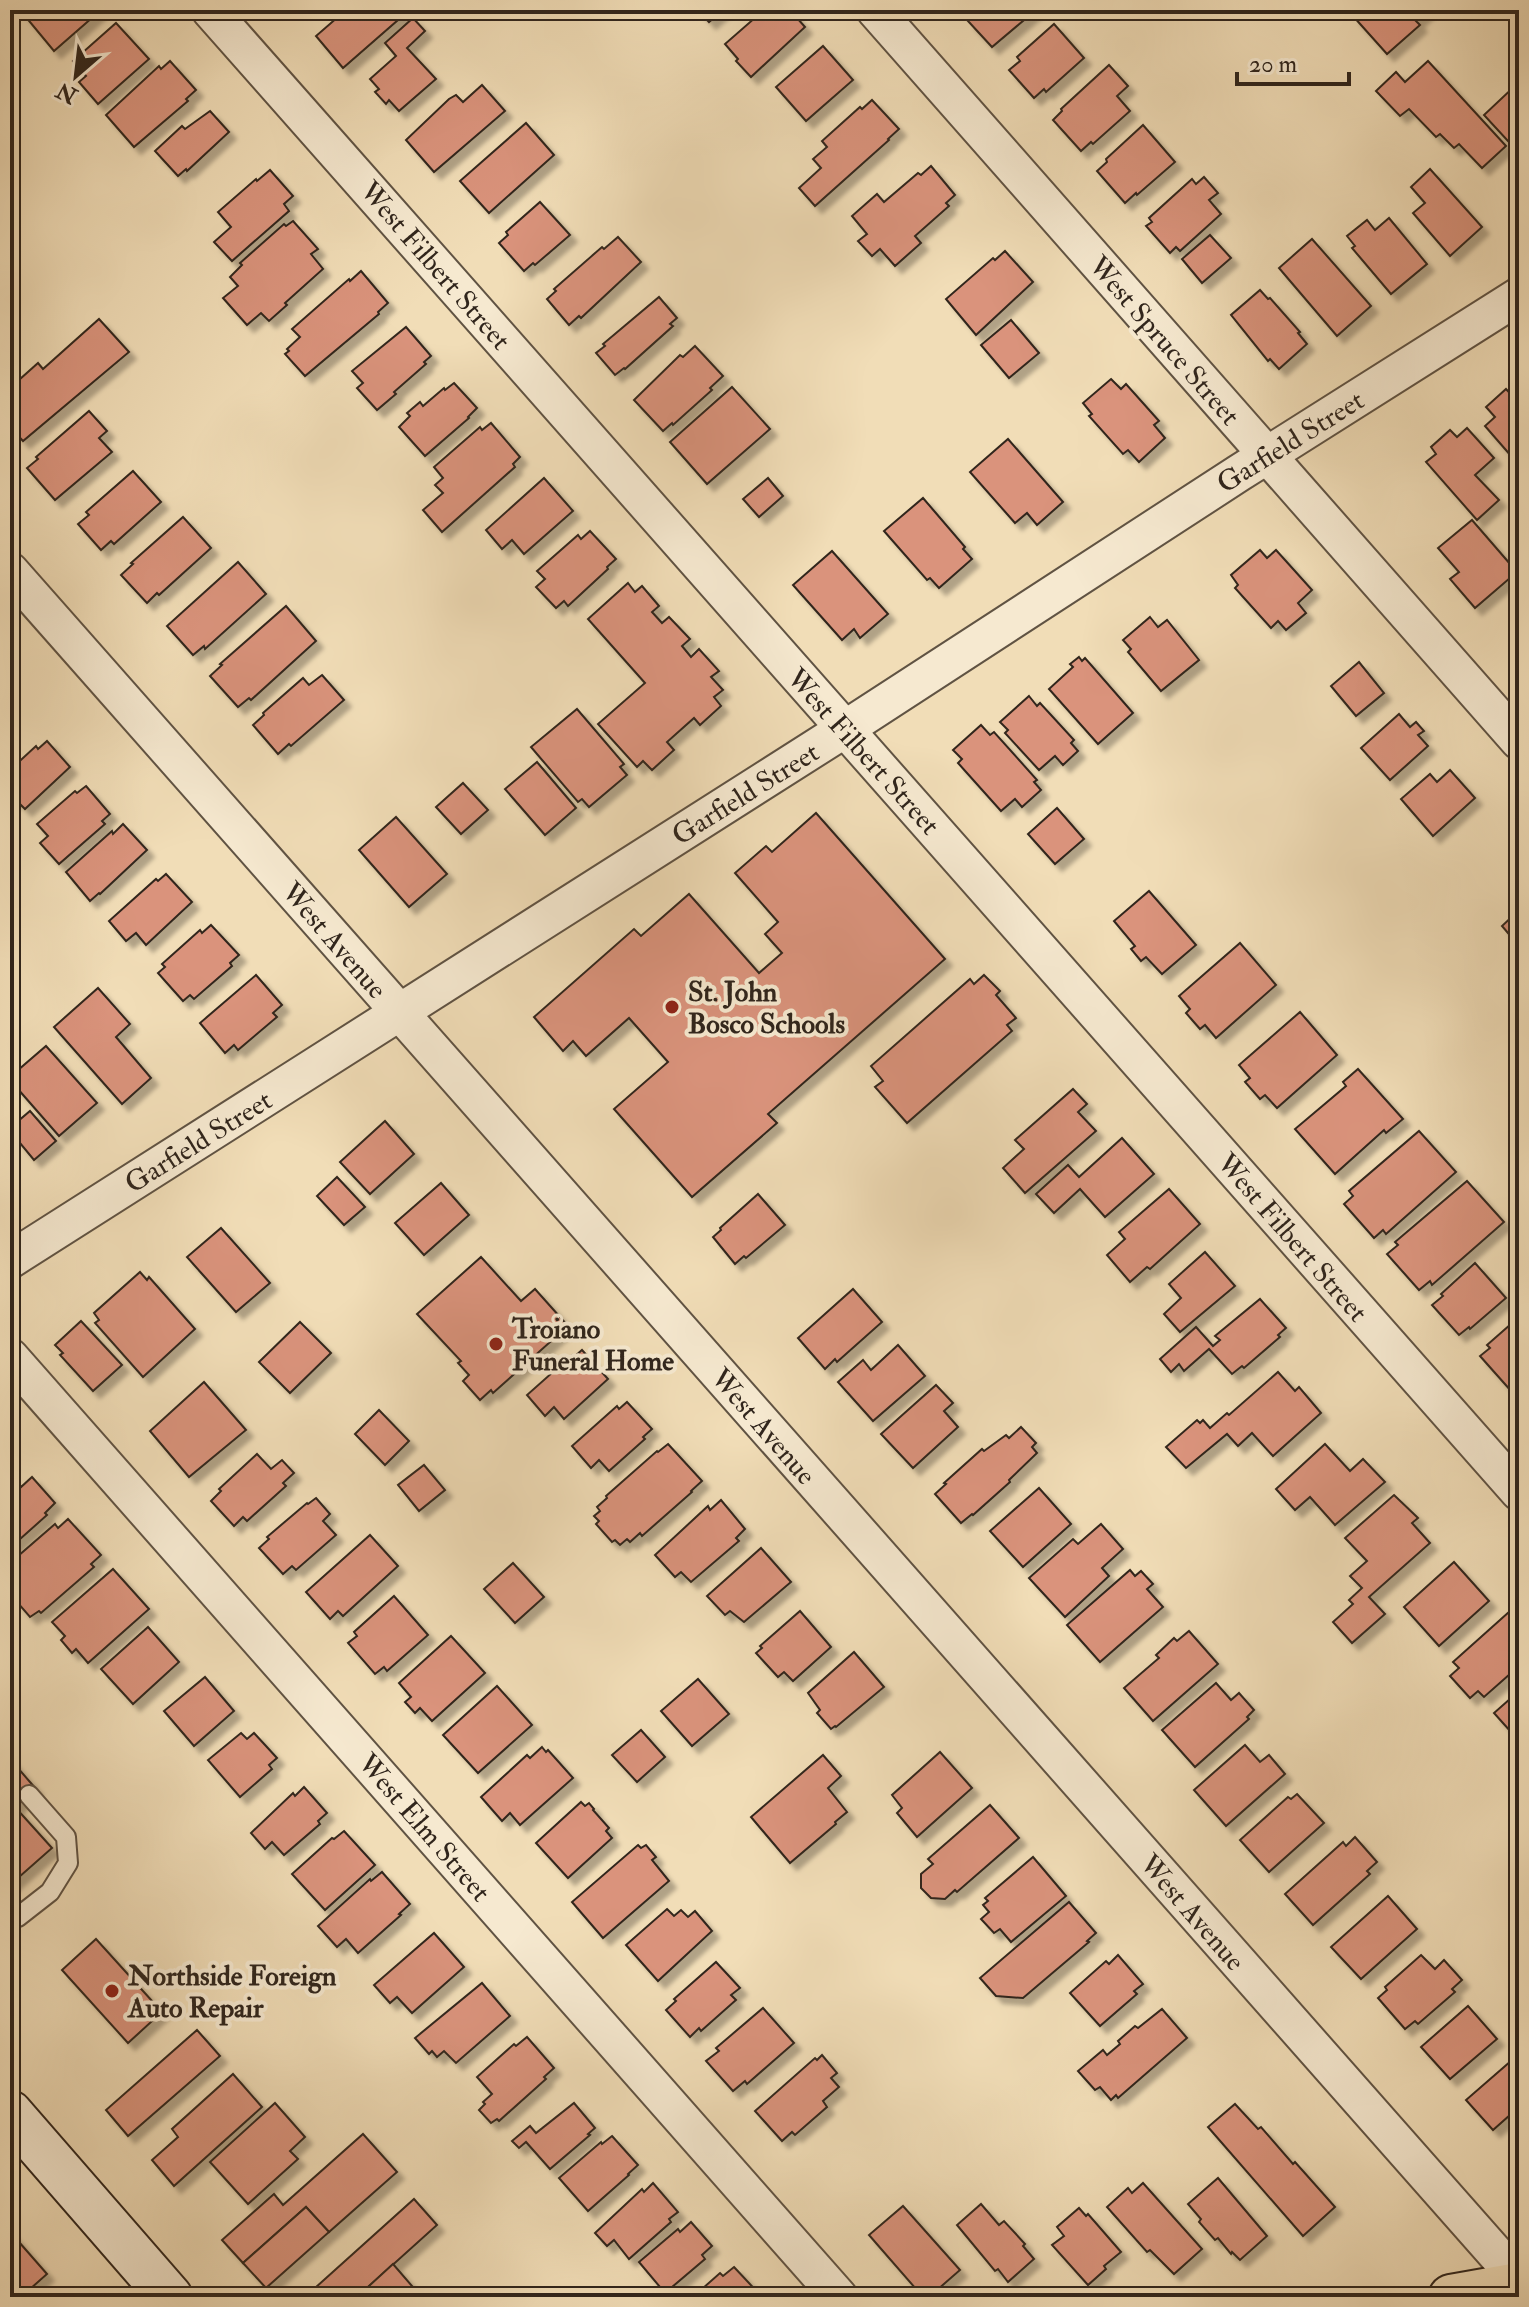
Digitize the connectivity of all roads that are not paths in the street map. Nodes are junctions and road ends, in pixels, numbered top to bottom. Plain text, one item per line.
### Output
1 (210, 10) edge
2 (875, 10) edge
3 (1519, 296) edge
4 (1267, 455) junction
5 (10, 571) edge
6 (845, 729) junction
7 (1519, 741) edge
8 (399, 1013) junction
9 (10, 1260) edge
10 (10, 1357) edge
11 (1519, 1492) edge
12 (29, 1795) dead end
13 (10, 1919) edge
14 (10, 2113) edge
15 (1519, 2282) edge
16 (170, 2297) edge
17 (839, 2297) edge
18 (1451, 2297) edge

1 - 6 street, West Filbert Street
2 - 4 street, West Spruce Street
3 - 4 street, Garfield Street
4 - 6 street, Garfield Street
4 - 7 street, West Spruce Street
5 - 8 street, West Avenue
6 - 8 street, Garfield Street
6 - 11 street, West Filbert Street
8 - 9 street, Garfield Street
8 - 15 street, West Avenue
10 - 17 street, West Elm Street
12 - 13 lane
14 - 16 street
15 - 18 main road

